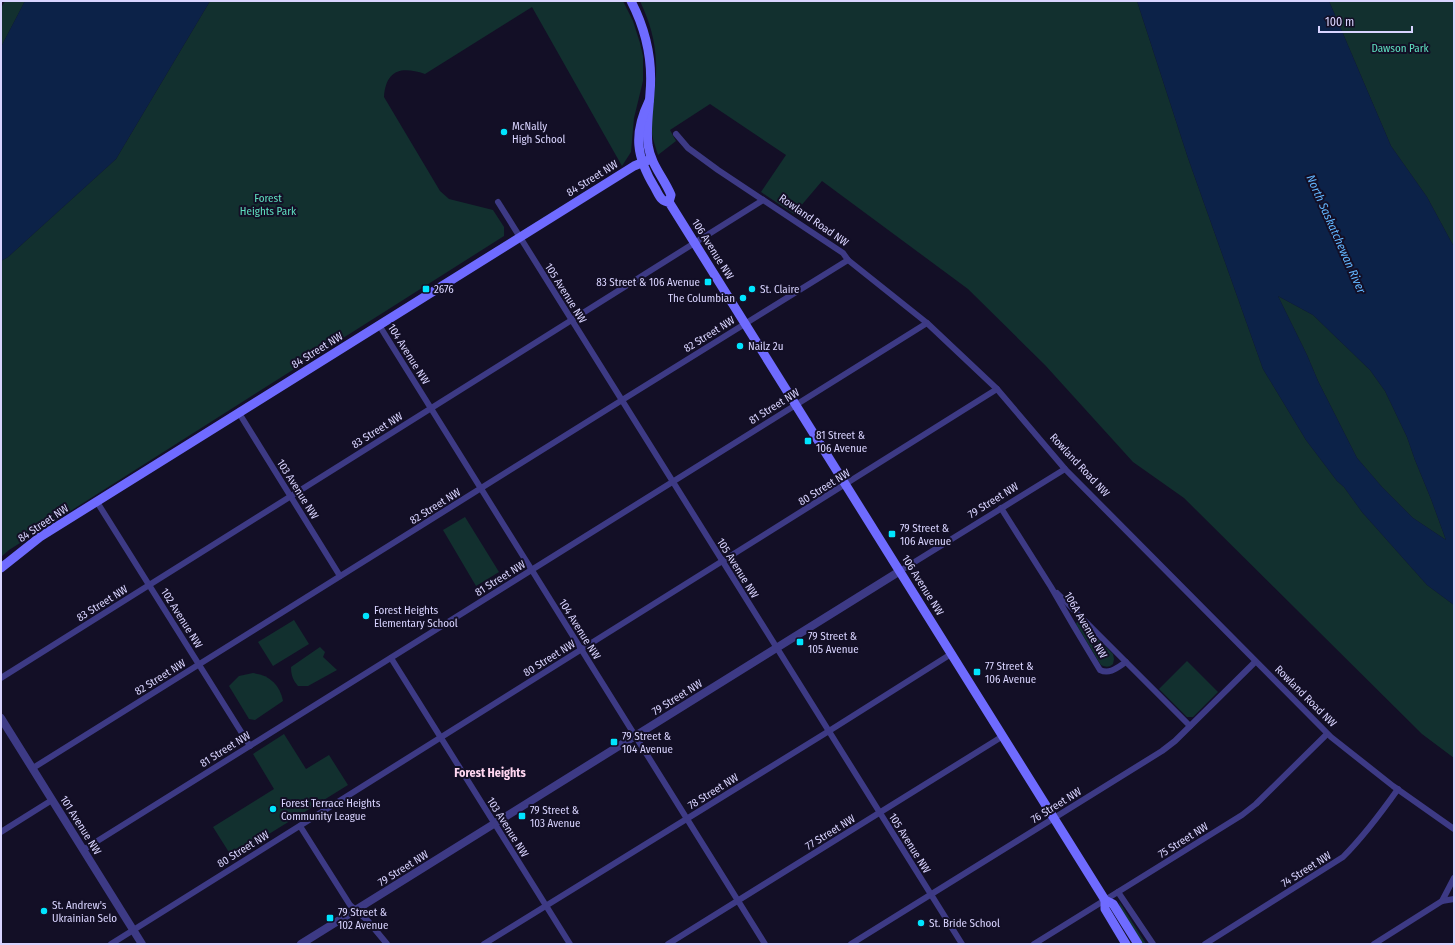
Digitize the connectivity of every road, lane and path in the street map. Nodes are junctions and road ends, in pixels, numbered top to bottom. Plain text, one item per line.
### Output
1 (631, 1) edge
2 (649, 101) junction
3 (676, 134) dead end
4 (651, 159) junction
5 (641, 162) junction
6 (763, 200) junction
7 (498, 202) dead end
8 (669, 202) junction
9 (519, 238) junction
10 (695, 243) junction
11 (848, 260) junction
12 (572, 321) junction
13 (745, 323) junction
14 (927, 323) junction
15 (379, 325) junction
16 (997, 389) junction
17 (622, 400) junction
18 (796, 404) junction
19 (431, 408) junction
20 (239, 412) junction
21 (1065, 469) junction
22 (673, 482) junction
23 (846, 485) junction
24 (481, 489) junction
25 (291, 496) junction
26 (97, 502) junction
27 (1001, 508) junction
28 (723, 562) junction
29 (1, 568) edge
30 (532, 570) junction
31 (900, 571) junction
32 (340, 576) junction
33 (149, 585) junction
34 (1052, 587) junction
35 (777, 648) junction
36 (582, 650) junction
37 (951, 654) junction
38 (391, 658) junction
39 (1126, 662) junction
40 (1255, 662) junction
41 (199, 664) junction
42 (1, 678) edge
43 (1, 718) edge
44 (1190, 726) junction
45 (4, 729) edge
46 (829, 731) junction
47 (1327, 734) junction
48 (635, 736) junction
49 (1003, 736) junction
50 (441, 738) junction
51 (250, 746) junction
52 (33, 768) junction
53 (1398, 789) junction
54 (52, 800) junction
55 (880, 813) junction
56 (1054, 818) junction
57 (687, 819) junction
58 (494, 824) junction
59 (300, 826) junction
60 (1454, 828) edge
61 (1, 832) edge
62 (83, 850) junction
63 (1454, 878) edge
64 (1118, 892) junction
65 (931, 894) junction
66 (1454, 899) edge
67 (1105, 900) junction
68 (738, 901) junction
69 (1442, 901) junction
70 (546, 906) junction
71 (355, 910) junction
72 (133, 930) junction
73 (111, 944) edge
74 (142, 944) edge
75 (302, 944) edge
76 (387, 944) edge
77 (484, 944) edge
78 (570, 944) edge
79 (668, 944) edge
80 (765, 944) edge
81 (851, 944) edge
82 (962, 944) edge
83 (1034, 944) edge
84 (1126, 944) edge
85 (1138, 944) edge
86 (1153, 944) edge
87 (1205, 944) edge
88 (1374, 944) edge

1 - 2 main road
2 - 4 main road
2 - 5 main road
3 - 6 street, Rowland Road NW
4 - 5 main road, 84 Street NW
4 - 8 main road, 106 Avenue NW
5 - 8 main road, 106 Avenue NW
5 - 9 main road, 84 Street NW
6 - 10 street, 83 Street NW
6 - 11 street, Rowland Road NW
7 - 9 street, 105 Avenue NW
8 - 10 main road, 106 Avenue NW
9 - 12 street, 105 Avenue NW
9 - 15 main road, 84 Street NW
10 - 12 street, 83 Street NW
10 - 13 main road, 106 Avenue NW
11 - 13 street, 82 Street NW
11 - 14 street, Rowland Road NW
12 - 17 street, 105 Avenue NW
12 - 19 street, 83 Street NW
13 - 17 street, 82 Street NW
13 - 18 main road, 106 Avenue NW
14 - 16 street, Rowland Road NW
14 - 18 street, 81 Street NW
15 - 19 street, 104 Avenue NW
15 - 20 main road, 84 Street NW
16 - 21 street, Rowland Road NW
16 - 23 street, 80 Street NW
17 - 22 street, 105 Avenue NW
17 - 24 street, 82 Street NW
18 - 22 street, 81 Street NW
18 - 23 main road, 106 Avenue NW
19 - 24 street, 104 Avenue NW
19 - 25 street, 83 Street NW
20 - 25 street, 103 Avenue NW
20 - 26 main road, 84 Street NW
21 - 27 street, 79 Street NW
21 - 40 street, Rowland Road NW
22 - 28 street, 105 Avenue NW
22 - 30 street, 81 Street NW
23 - 28 street, 80 Street NW
23 - 31 main road, 106 Avenue NW
24 - 30 street, 104 Avenue NW
24 - 32 street, 82 Street NW
25 - 32 street, 103 Avenue NW
25 - 33 street, 83 Street NW
26 - 29 main road, 84 Street NW
26 - 33 street, 102 Avenue NW
27 - 31 street, 79 Street NW
27 - 34 street, 106A Avenue NW
28 - 35 street, 105 Avenue NW
28 - 36 street, 80 Street NW
30 - 36 street, 104 Avenue NW
30 - 38 street, 81 Street NW
31 - 35 street, 79 Street NW
31 - 37 main road, 106 Avenue NW
32 - 41 street, 82 Street NW
33 - 41 street, 102 Avenue NW
33 - 42 street, 83 Street NW
34 - 39 street, 106A Avenue NW
34 - 39 street, 106A Avenue NW
35 - 46 street, 105 Avenue NW
35 - 48 street, 79 Street NW
36 - 48 street, 104 Avenue NW
36 - 50 street, 80 Street NW
37 - 46 street, 78 Street NW
37 - 49 main road, 106 Avenue NW
38 - 50 street, 103 Avenue NW
38 - 51 street, 81 Street NW
39 - 44 street, 106A Avenue NW
40 - 44 street, 76 Street NW
40 - 47 street, Rowland Road NW
41 - 51 street, 102 Avenue NW
41 - 52 street, 82 Street NW
43 - 45 street, 101 Avenue NW
44 - 56 street, 76 Street NW
45 - 52 street, 101 Avenue NW
46 - 55 street, 105 Avenue NW
46 - 57 street, 78 Street NW
47 - 53 street, Rowland Road NW
47 - 64 street, 75 Street NW
48 - 57 street, 104 Avenue NW
48 - 58 street, 79 Street NW
49 - 55 street, 77 Street NW
49 - 56 main road, 106 Avenue NW
50 - 58 street, 103 Avenue NW
50 - 59 street, 80 Street NW
51 - 62 street, 81 Street NW
52 - 54 street, 101 Avenue NW
53 - 60 street, Rowland Road NW
53 - 87 street, 74 Street NW
54 - 61 street
54 - 62 street, 101 Avenue NW
55 - 65 street, 105 Avenue NW
55 - 68 street, 77 Street NW
56 - 65 street, 76 Street NW
56 - 67 main road, 106 Avenue NW
57 - 68 street, 104 Avenue NW
57 - 70 street, 78 Street NW
58 - 70 street, 103 Avenue NW
58 - 71 street, 79 Street NW
59 - 71 street
59 - 72 street, 80 Street NW
62 - 72 street, 101 Avenue NW
63 - 69 street
64 - 67 street, 75 Street NW
64 - 86 street
65 - 81 street, 76 Street NW
65 - 82 street, 105 Avenue NW
66 - 69 street
67 - 83 street, 75 Street NW
67 - 84 main road, 106 Avenue NW
67 - 85 main road, 106 Avenue NW
68 - 79 street, 77 Street NW
68 - 80 street, 104 Avenue NW
69 - 88 street
70 - 77 street, 78 Street NW
70 - 78 street, 103 Avenue NW
71 - 75 street, 79 Street NW
71 - 76 street
72 - 73 street, 80 Street NW
72 - 74 street, 101 Avenue NW

